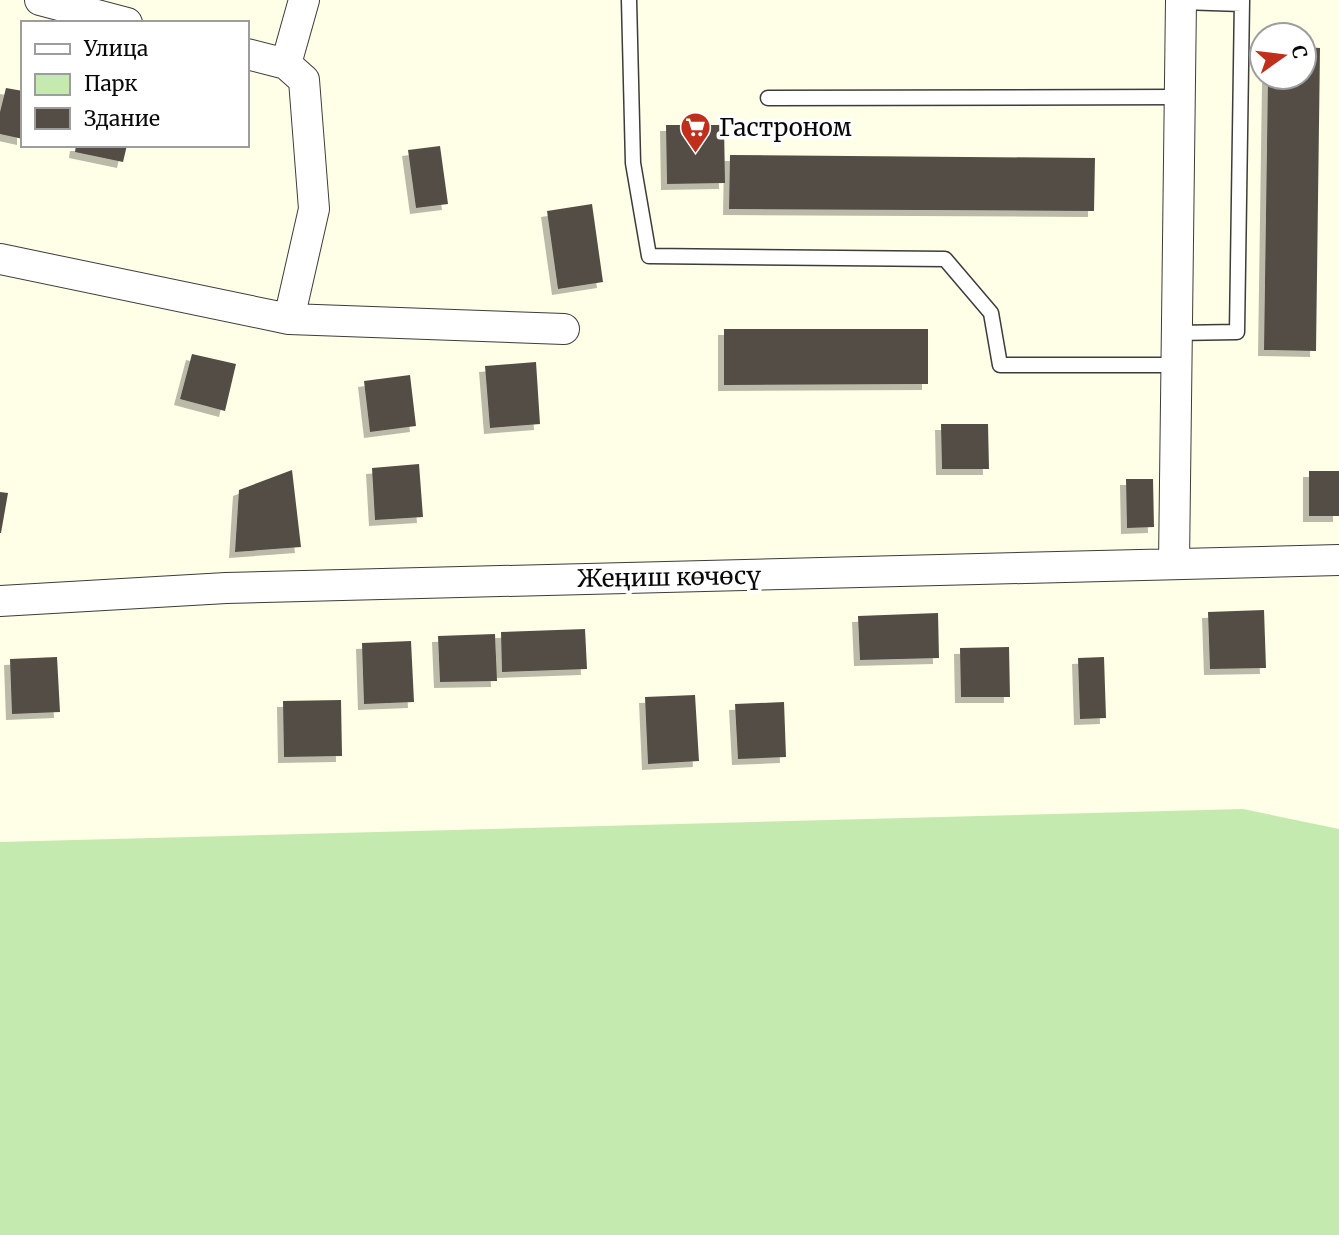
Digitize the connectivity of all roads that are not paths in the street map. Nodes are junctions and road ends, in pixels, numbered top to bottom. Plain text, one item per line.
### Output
1 (40, 0) edge
2 (303, 0) edge
3 (629, 0) edge
4 (1181, 1) edge
5 (1242, 2) edge
6 (119, 21) edge
7 (248, 54) edge
8 (286, 65) junction
9 (768, 97) dead end
10 (1179, 97) junction
11 (0, 259) edge
12 (289, 319) junction
13 (564, 329) dead end
14 (1175, 332) junction
15 (1174, 365) junction
16 (1339, 560) edge
17 (1174, 564) junction
18 (0, 601) edge

1 - 6 street
2 - 8 street
3 - 15 lane
4 - 5 lane
4 - 10 street
5 - 14 lane
7 - 8 street
8 - 12 street
9 - 10 lane
10 - 14 street
11 - 12 street
12 - 13 street
14 - 15 street
15 - 17 street
16 - 17 street, Жеңиш көчөсү
17 - 18 street, Жеңиш көчөсү

